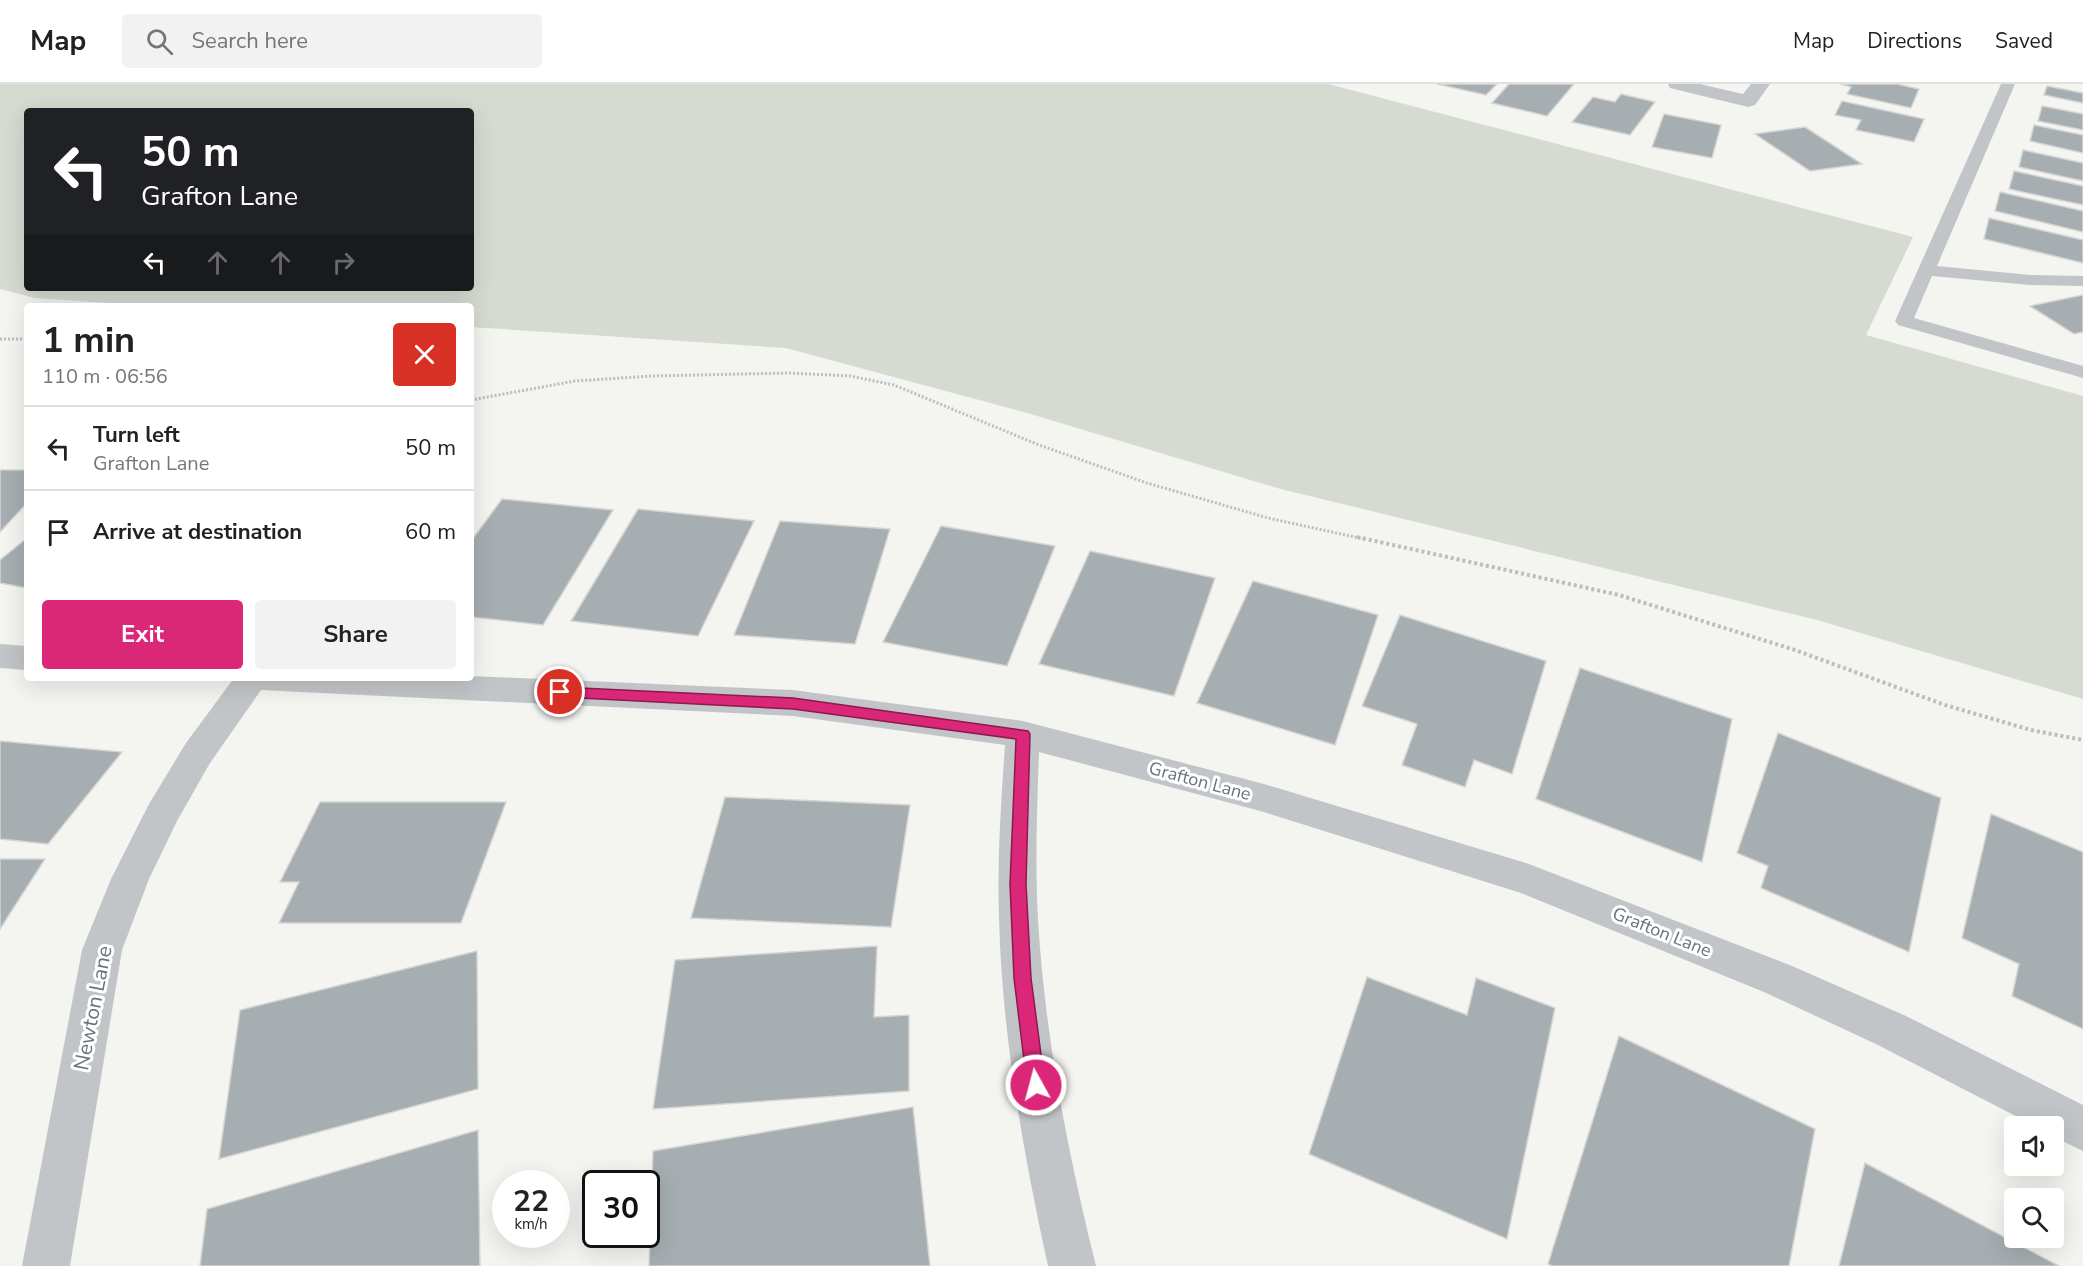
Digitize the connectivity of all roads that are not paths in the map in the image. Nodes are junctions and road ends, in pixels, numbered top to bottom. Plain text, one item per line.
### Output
1 (1677, 84) edge
2 (1761, 84) edge
3 (2008, 84) edge
4 (1927, 270) junction
5 (2083, 281) edge
6 (2083, 372) edge
7 (0, 656) edge
8 (24, 658) edge
9 (250, 681) edge
10 (321, 681) edge
11 (1023, 734) junction
12 (2083, 1129) edge
13 (46, 1266) edge
14 (1072, 1266) edge

1 - 2 street
3 - 4 lane
4 - 5 lane
4 - 6 lane
7 - 8 street
9 - 13 street, Newton Lane
10 - 11 street, Grafton Lane
11 - 12 street, Grafton Lane
11 - 14 street

